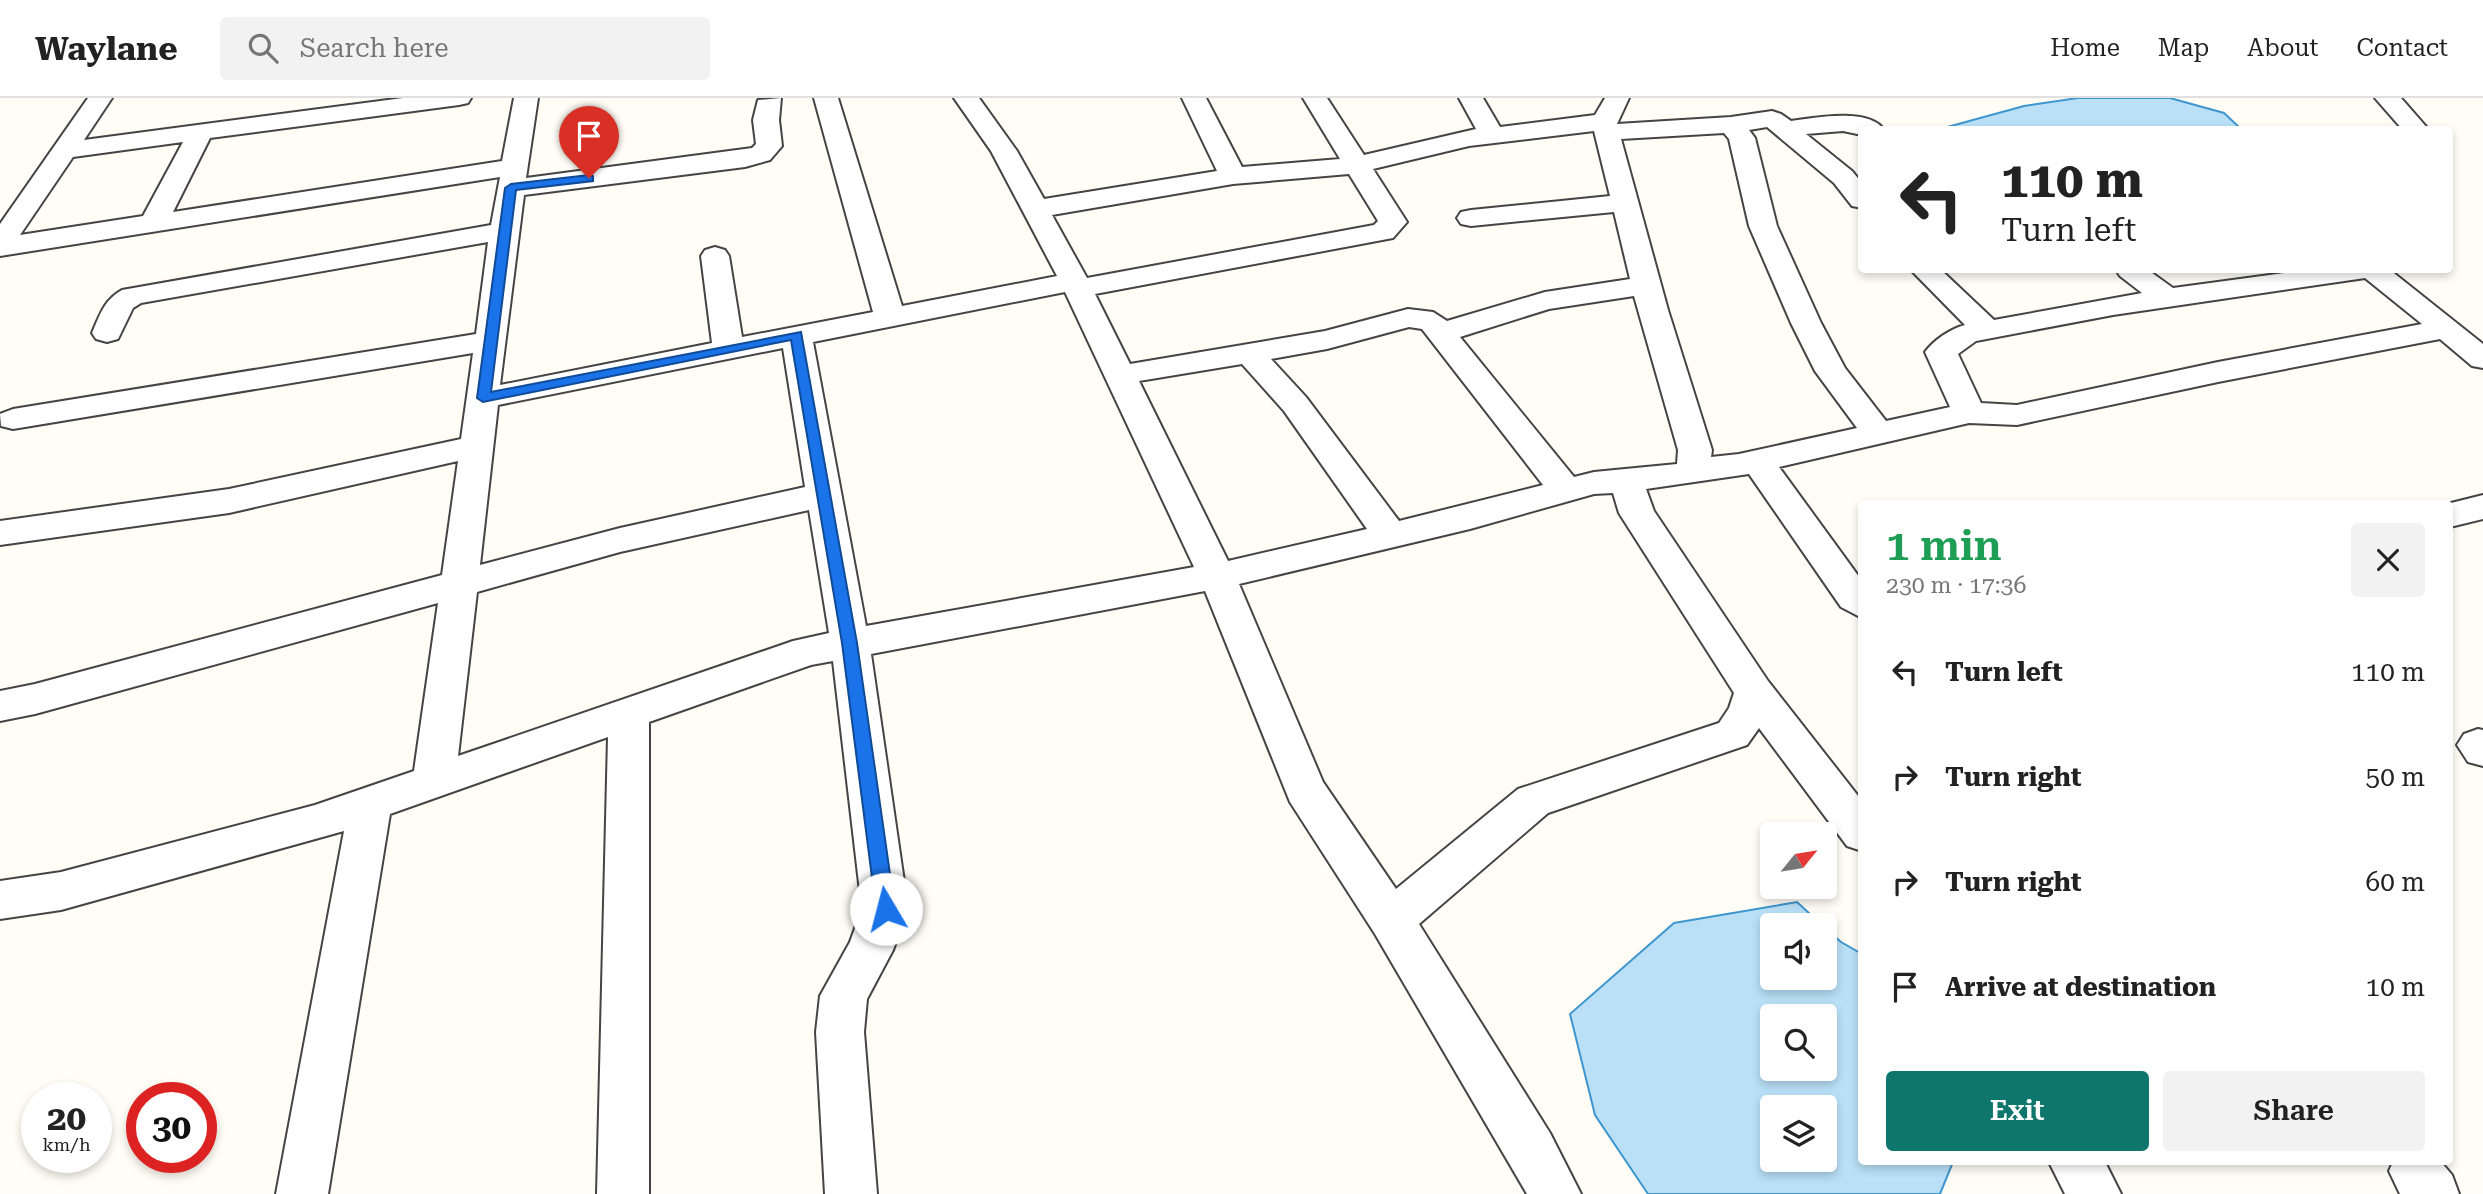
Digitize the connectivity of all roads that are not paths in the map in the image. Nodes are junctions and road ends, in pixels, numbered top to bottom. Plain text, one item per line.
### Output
1 (100, 98) edge
2 (459, 98) edge
3 (526, 98) edge
4 (826, 98) edge
5 (966, 98) edge
6 (1194, 98) edge
7 (1315, 98) edge
8 (1471, 98) edge
9 (2387, 98) edge
10 (774, 99) edge
11 (1781, 116) edge
12 (1609, 117) edge
13 (1731, 125) junction
14 (1868, 126) edge
15 (2413, 126) edge
16 (201, 132) junction
17 (1492, 135) junction
18 (65, 150) junction
19 (1356, 165) junction
20 (1233, 176) junction
21 (513, 177) junction
22 (1858, 195) edge
23 (1625, 203) junction
24 (1035, 209) junction
25 (1471, 218) dead end
26 (154, 222) junction
27 (504, 231) junction
28 (0, 246) edge
29 (715, 256) dead end
30 (1928, 273) edge
31 (2134, 273) edge
32 (2343, 273) edge
33 (2377, 273) edge
34 (1076, 284) junction
35 (1646, 285) junction
36 (2167, 298) junction
37 (890, 317) junction
38 (2446, 329) junction
39 (1987, 330) junction
40 (1441, 332) junction
41 (107, 333) dead end
42 (796, 335) junction
43 (491, 341) junction
44 (728, 349) junction
45 (1250, 354) junction
46 (2483, 359) edge
47 (1120, 375) junction
48 (483, 398) junction
49 (1969, 413) junction
50 (13, 419) dead end
51 (1878, 433) junction
52 (477, 446) junction
53 (1757, 461) junction
54 (1693, 470) junction
55 (1626, 481) junction
56 (1566, 491) junction
57 (824, 495) junction
58 (2483, 507) edge
59 (2453, 514) edge
60 (0, 533) edge
61 (1391, 536) junction
62 (1217, 576) junction
63 (460, 583) junction
64 (1858, 601) edge
65 (849, 643) junction
66 (1754, 692) junction
67 (0, 706) edge
68 (629, 713) junction
69 (434, 782) junction
70 (370, 804) junction
71 (1858, 828) edge
72 (0, 900) edge
73 (1391, 920) junction
74 (2078, 1165) edge
75 (302, 1194) edge
76 (623, 1194) edge
77 (851, 1194) edge
78 (1555, 1194) edge
79 (2095, 1194) edge

1 - 18 street
2 - 16 street
3 - 21 street
4 - 37 street
5 - 24 street
6 - 20 street
7 - 19 street
8 - 17 street
9 - 15 street
10 - 21 street
11 - 13 street
11 - 14 street
11 - 22 street
12 - 13 street
12 - 17 street
12 - 23 street
13 - 51 street
16 - 18 street
16 - 26 street
17 - 19 street
18 - 28 street
19 - 20 street
19 - 34 street
20 - 24 street
21 - 26 street
21 - 27 street
23 - 25 street
23 - 35 street
24 - 34 street
26 - 28 street
27 - 41 street
27 - 43 street
29 - 44 street
30 - 39 street
31 - 36 street
32 - 36 street
33 - 38 street
34 - 37 street
34 - 47 street
35 - 40 street
35 - 54 street
36 - 39 street
37 - 42 street
38 - 46 street
38 - 49 street
39 - 49 street
40 - 45 street
40 - 56 street
42 - 44 street
42 - 57 street
43 - 48 street
43 - 50 street
44 - 48 street
45 - 47 street
45 - 61 street
47 - 62 street
48 - 52 street
49 - 51 street
51 - 53 street
52 - 60 street
52 - 63 street
53 - 54 street
53 - 64 street
54 - 55 street
55 - 56 street
55 - 66 street
56 - 61 street
57 - 63 street
57 - 65 street
58 - 59 street
61 - 62 street
62 - 65 street
62 - 73 street
63 - 67 street
63 - 69 street
65 - 68 street
65 - 77 street
66 - 71 street
66 - 73 street
68 - 69 street
68 - 76 street
69 - 70 street
70 - 72 street
70 - 75 street
73 - 78 street
74 - 79 street

